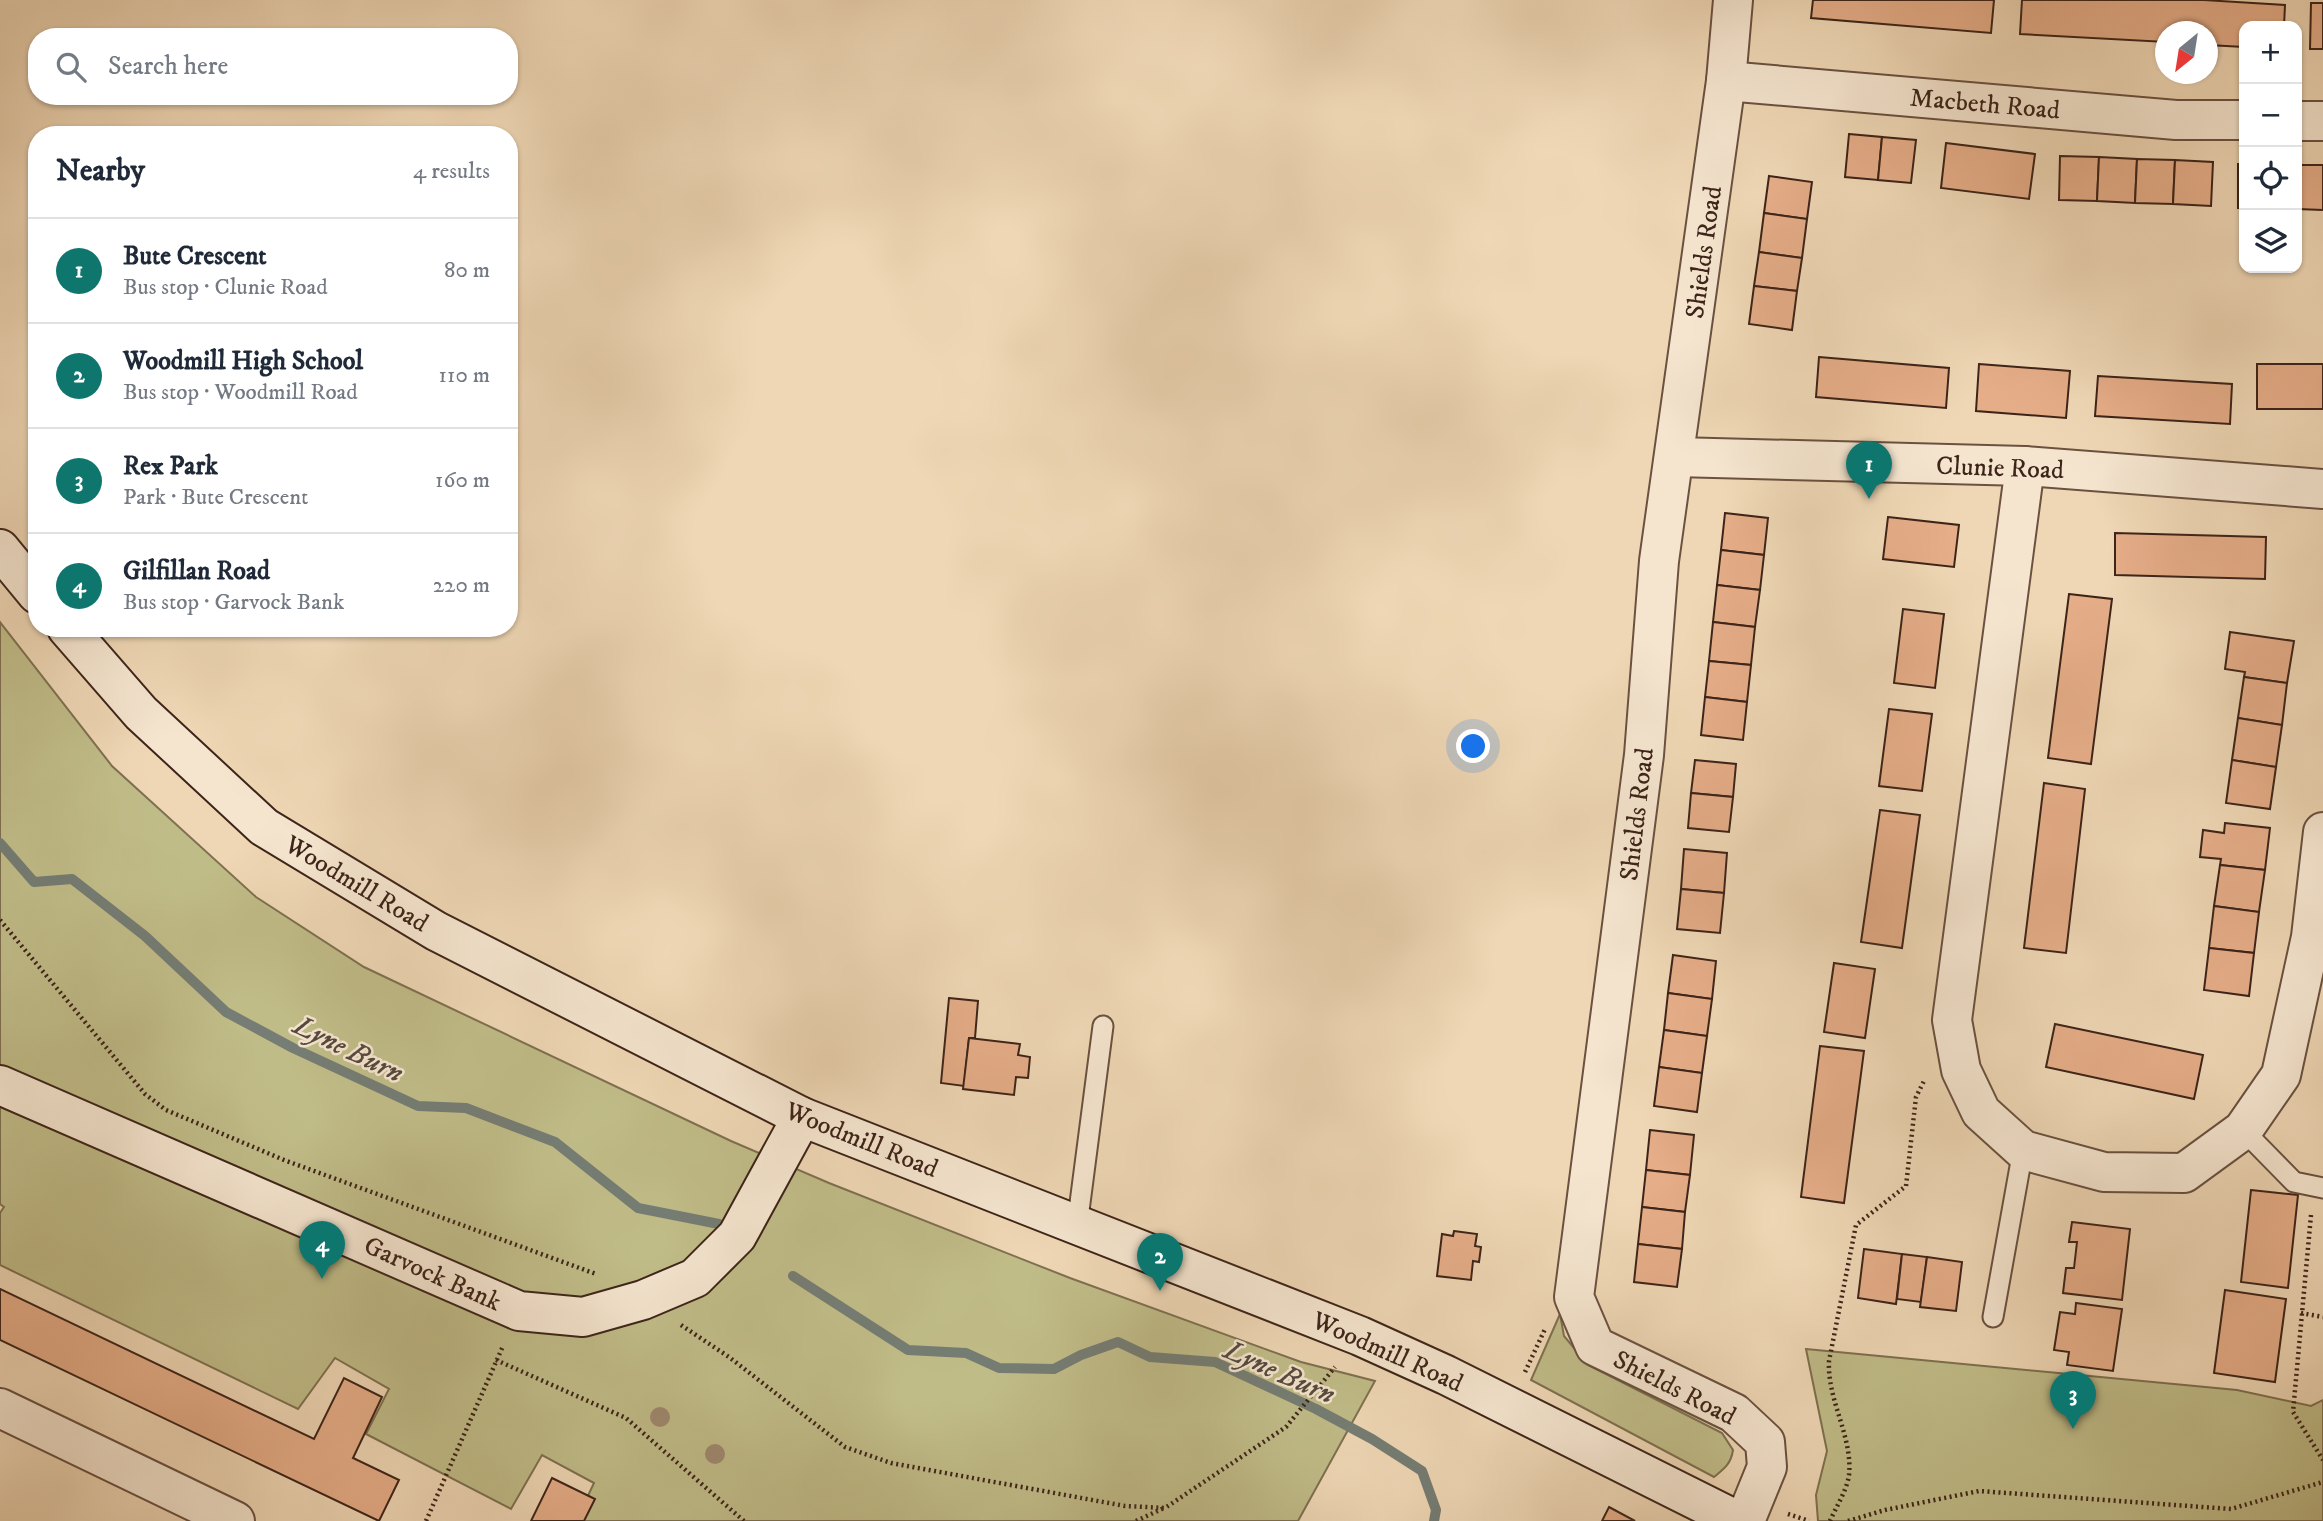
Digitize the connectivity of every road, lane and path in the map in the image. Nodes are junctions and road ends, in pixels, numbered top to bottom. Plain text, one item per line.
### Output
1 (1733, 0) edge
2 (1726, 81) junction
3 (2239, 120) edge
4 (2302, 121) edge
5 (2323, 121) edge
6 (1676, 457) junction
7 (2025, 466) junction
8 (2323, 489) edge
9 (0, 549) edge
10 (28, 583) edge
11 (75, 637) edge
12 (2323, 832) edge
13 (0, 920) edge
14 (2317, 938) edge
15 (1103, 1026) dead end
16 (1926, 1075) dead end
17 (0, 1084) edge
18 (802, 1117) junction
19 (2244, 1130) junction
20 (2023, 1150) junction
21 (2319, 1187) edge
22 (1077, 1226) junction
23 (1574, 1297) junction
24 (643, 1300) junction
25 (519, 1311) junction
26 (2301, 1314) junction
27 (1993, 1317) dead end
28 (2323, 1317) edge
29 (496, 1360) junction
30 (1520, 1382) dead end
31 (1316, 1391) dead end
32 (0, 1408) edge
33 (2323, 1460) edge
34 (2323, 1482) edge
35 (1165, 1508) junction
36 (235, 1521) edge
37 (426, 1521) edge
38 (744, 1521) edge
39 (1136, 1521) edge
40 (1738, 1521) edge
41 (1745, 1521) edge
42 (1830, 1521) edge
43 (1848, 1521) edge

1 - 2 street, Shields Road
2 - 3 street, Macbeth Road
2 - 6 street, Shields Road
4 - 5 street
6 - 7 street, Clunie Road
6 - 23 street, Shields Road
7 - 8 street, Clunie Road
7 - 20 street
9 - 10 street
11 - 18 street, Woodmill Road
12 - 14 street
13 - 24 path
14 - 19 street
15 - 22 lane
16 - 42 path
17 - 25 street, Garvock Bank
18 - 22 street, Woodmill Road
18 - 24 street, Garvock Bank
19 - 20 street
19 - 21 lane
20 - 27 lane
21 - 26 path
22 - 40 street, Woodmill Road
23 - 30 path
23 - 41 street, Shields Road
24 - 25 street, Garvock Bank
24 - 35 path
25 - 29 path
26 - 28 path
26 - 33 path
29 - 37 path
29 - 38 path
31 - 35 path
32 - 36 street
34 - 43 path
35 - 39 path

